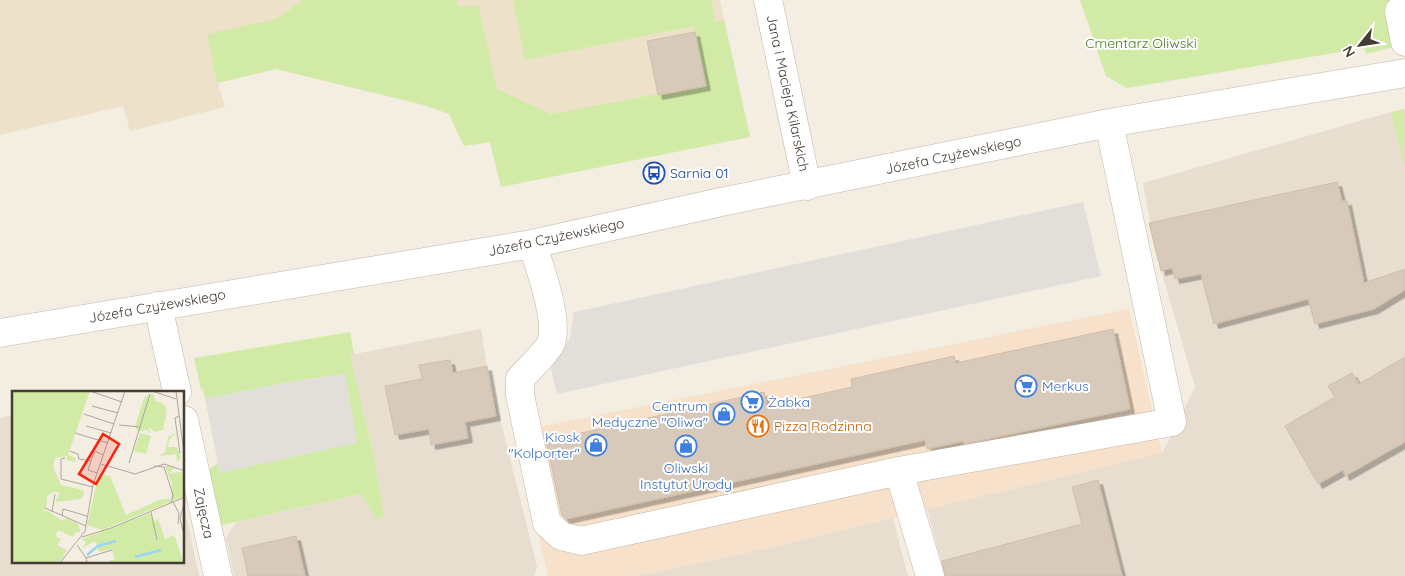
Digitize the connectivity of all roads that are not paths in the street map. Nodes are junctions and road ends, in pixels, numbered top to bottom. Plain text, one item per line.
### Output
1 (768, 0) edge
2 (1400, 11) dead end
3 (1405, 42) edge
4 (1405, 73) edge
5 (1108, 123) junction
6 (806, 186) junction
7 (532, 244) junction
8 (158, 306) junction
9 (0, 333) edge
10 (178, 391) edge
11 (185, 425) edge
12 (900, 471) junction
13 (218, 576) edge
14 (930, 576) edge

1 - 6 street, Jana i Macieja Kilarskich
2 - 3 street
4 - 5 street, Józefa Czyżewskiego
5 - 6 street, Józefa Czyżewskiego
5 - 12 street
6 - 7 street, Józefa Czyżewskiego
7 - 8 street, Józefa Czyżewskiego
7 - 12 street
8 - 9 street, Józefa Czyżewskiego
8 - 10 street
11 - 13 street, Zajęcza
12 - 14 street

